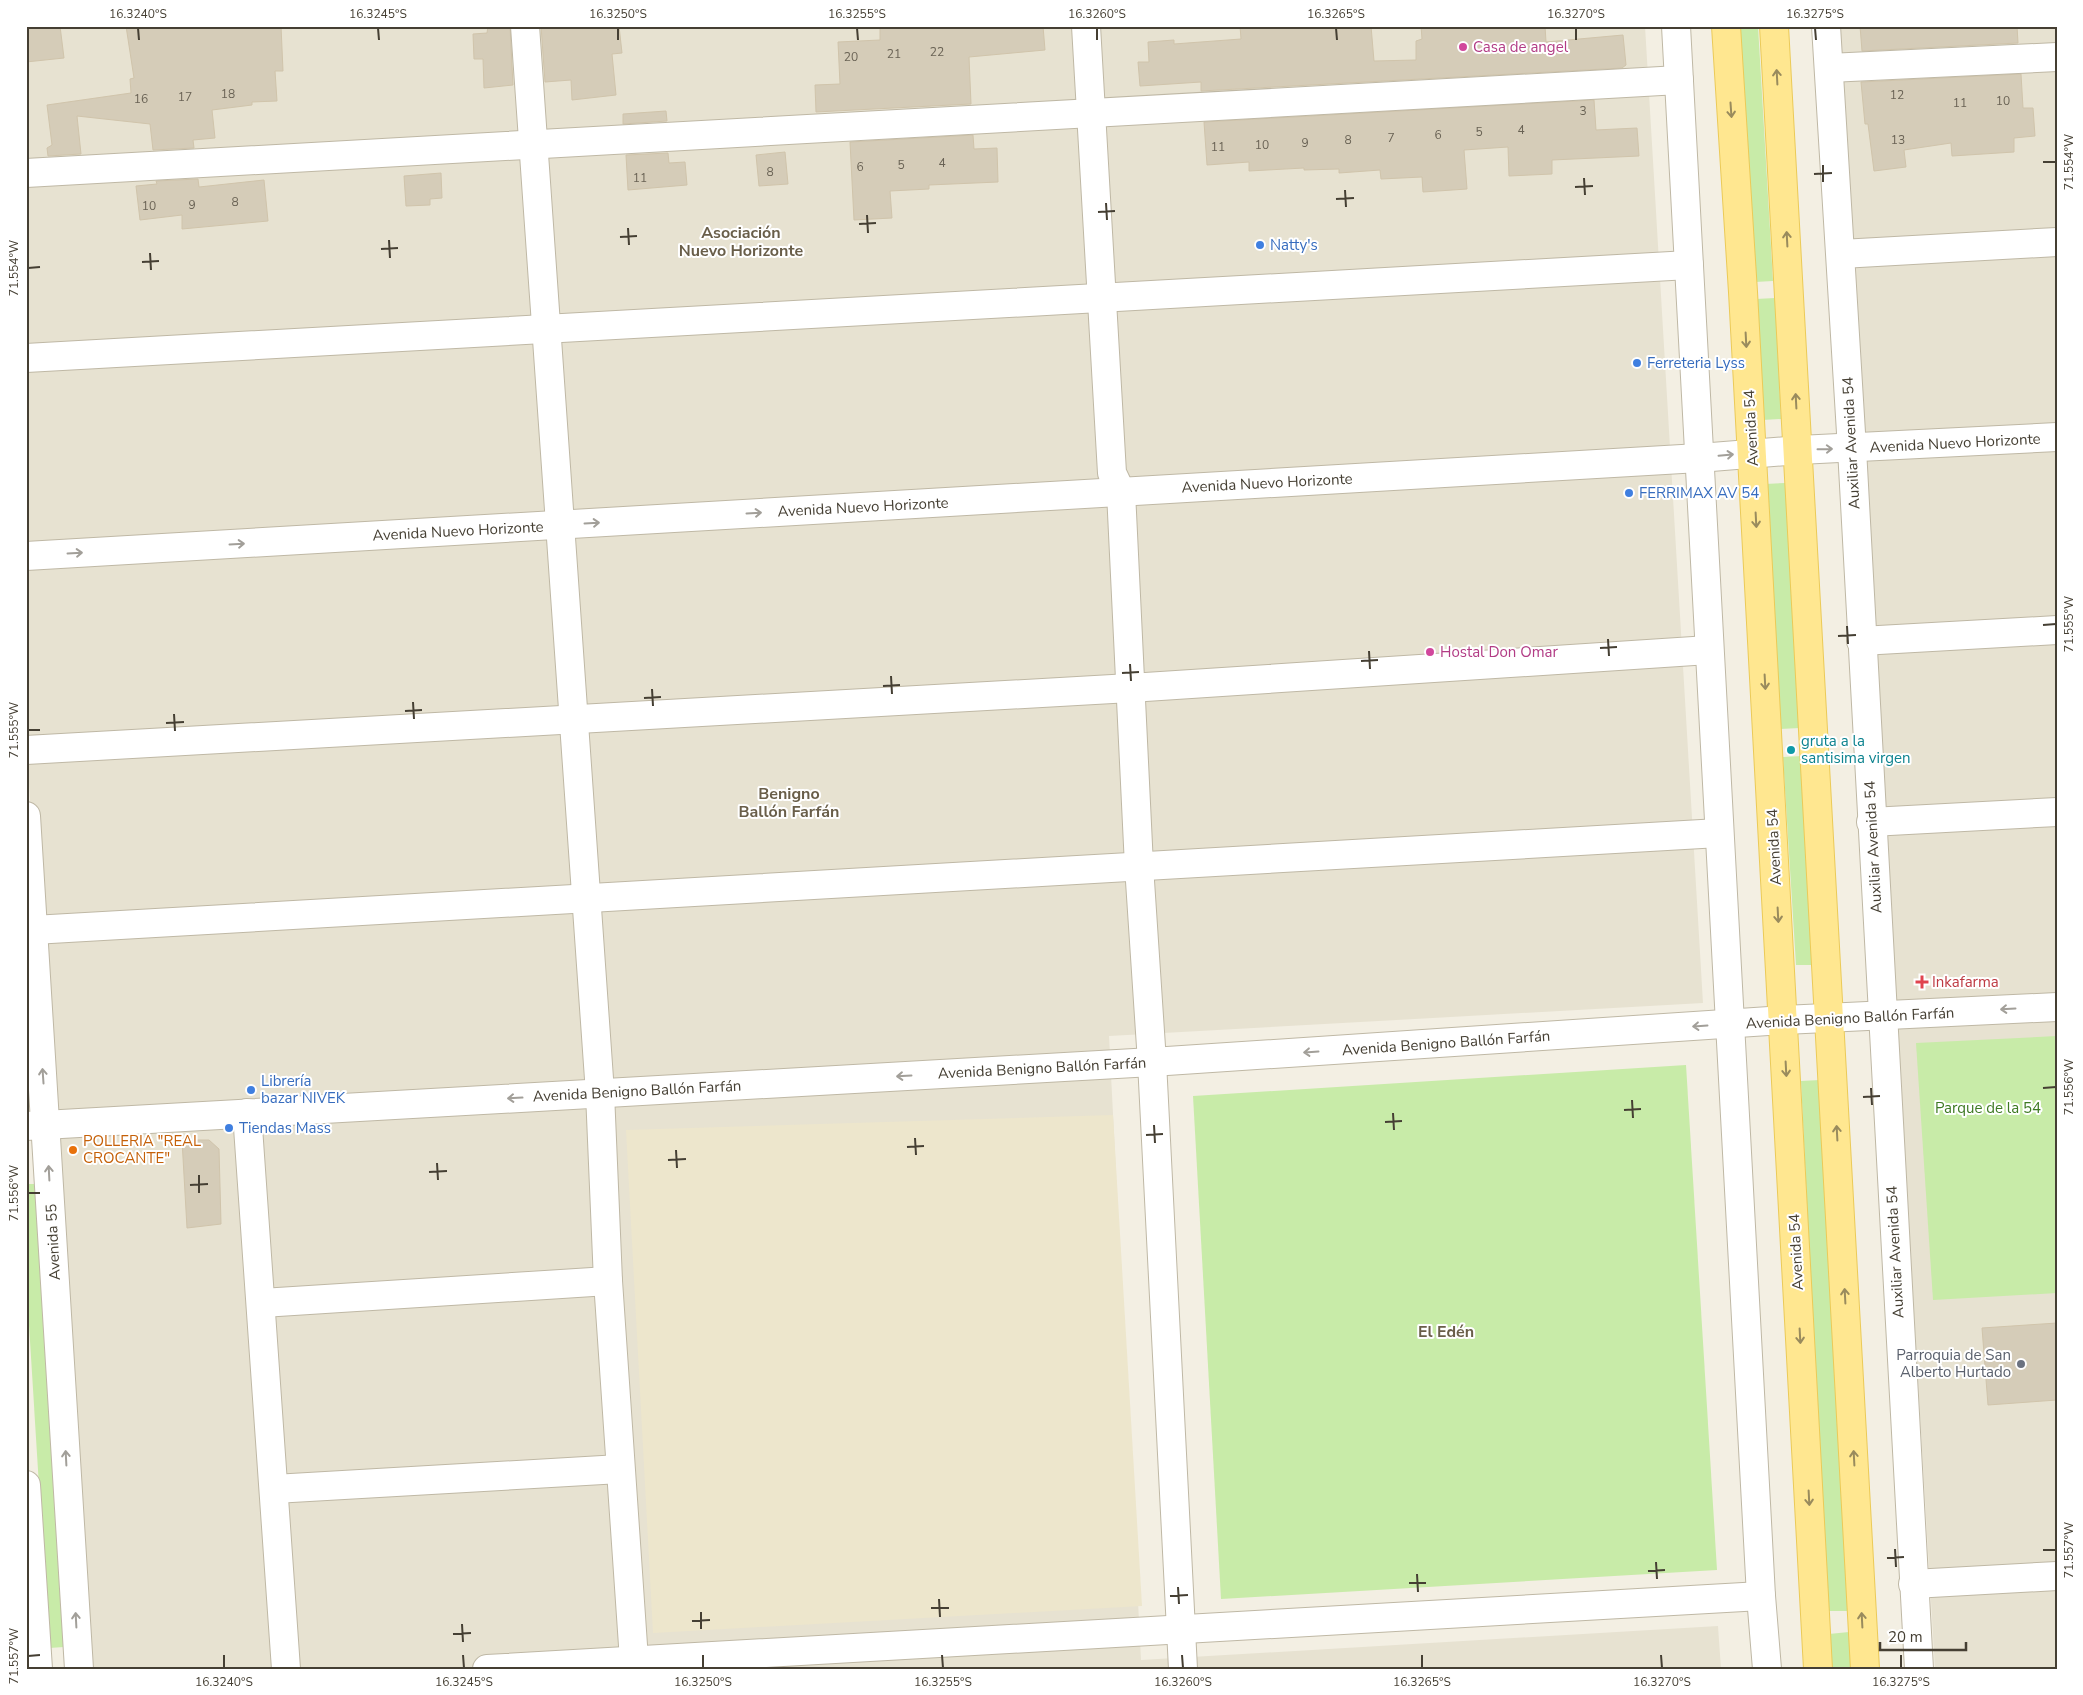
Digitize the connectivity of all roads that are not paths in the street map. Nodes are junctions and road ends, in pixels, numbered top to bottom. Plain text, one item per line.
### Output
1 (525, 26) edge
2 (1086, 26) edge
3 (1676, 26) edge
4 (1726, 26) edge
5 (1774, 26) edge
6 (1826, 26) edge
7 (2057, 57) edge
8 (1830, 68) junction
9 (1679, 80) junction
10 (1091, 113) junction
11 (534, 144) junction
12 (26, 173) edge
13 (2057, 242) edge
14 (1841, 254) junction
15 (1689, 265) junction
16 (1101, 297) junction
17 (546, 331) junction
18 (26, 358) edge
19 (2057, 437) edge
20 (1852, 449) junction
21 (1799, 450) junction
22 (1752, 453) junction
23 (1699, 458) junction
24 (1120, 492) junction
25 (561, 525) junction
26 (26, 556) edge
27 (2057, 630) edge
28 (1861, 641) junction
29 (1708, 650) junction
30 (1130, 688) junction
31 (575, 718) junction
32 (26, 750) edge
33 (2057, 812) edge
34 (26, 816) edge
35 (1871, 822) junction
36 (1719, 833) junction
37 (1139, 866) junction
38 (586, 900) junction
39 (33, 930) junction
40 (2057, 1007) edge
41 (1882, 1015) junction
42 (1831, 1018) junction
43 (1784, 1020) junction
44 (1729, 1024) junction
45 (1152, 1062) junction
46 (600, 1093) junction
47 (248, 1113) junction
48 (36, 1125) edge
49 (608, 1281) junction
50 (262, 1304) junction
51 (620, 1469) junction
52 (26, 1485) edge
53 (274, 1489) junction
54 (2057, 1576) edge
55 (1913, 1584) junction
56 (1761, 1596) junction
57 (1182, 1629) junction
58 (31, 1642) edge
59 (632, 1664) edge
60 (38, 1669) edge
61 (79, 1669) edge
62 (286, 1669) edge
63 (487, 1669) edge
64 (1183, 1669) edge
65 (1767, 1669) edge
66 (1818, 1669) edge
67 (1865, 1669) edge
68 (1919, 1669) edge

1 - 11 street
2 - 10 street
3 - 9 street
4 -> 22 main road, Avenida 54
21 -> 5 main road
6 - 8 street, Auxiliar Avenida 54
7 - 8 street
8 - 14 street, Auxiliar Avenida 54
9 - 10 street
9 - 15 street
10 - 11 street
10 - 16 street
11 - 12 street
11 - 17 street
13 - 14 street
14 - 20 street, Auxiliar Avenida 54
15 - 16 street
15 - 23 street
16 - 17 street
16 - 24 street
17 - 18 street
17 - 25 street
19 - 20 street, Avenida Nuevo Horizonte
21 -> 20 street, Avenida Nuevo Horizonte
20 - 28 street, Auxiliar Avenida 54
21 - 22 street, Avenida Nuevo Horizonte
21 - 42 main road
23 -> 22 street, Avenida Nuevo Horizonte
22 -> 43 main road, Avenida 54
23 - 24 street, Avenida Nuevo Horizonte
23 - 29 street
25 -> 24 street, Avenida Nuevo Horizonte
24 - 30 street
26 -> 25 street, Avenida Nuevo Horizonte
25 - 31 street
27 - 28 street
28 - 35 street, Auxiliar Avenida 54
29 - 30 street
29 - 36 street
30 - 31 street
30 - 37 street
31 - 32 street
31 - 38 street
33 - 35 street
34 - 39 street, Avenida 55
35 - 41 street, Auxiliar Avenida 54
36 - 37 street
36 - 44 street
37 - 38 street
37 - 45 street
38 - 39 street
38 - 46 street
48 -> 39 street, Avenida 55
40 -> 41 street, Avenida Benigno Ballón Farfán
41 - 42 street, Avenida Benigno Ballón Farfán
41 - 55 street, Auxiliar Avenida 54
42 - 43 street, Avenida Benigno Ballón Farfán
67 -> 42 main road
43 - 44 street, Avenida Benigno Ballón Farfán
43 -> 66 main road, Avenida 54
44 -> 45 street, Avenida Benigno Ballón Farfán
44 - 56 street
45 -> 46 street, Avenida Benigno Ballón Farfán
45 - 57 street
46 -> 47 street, Avenida Benigno Ballón Farfán
46 - 49 street
47 - 48 street, Avenida Benigno Ballón Farfán
47 - 50 street
61 -> 48 street, Avenida 55
49 - 50 street
49 - 51 street
50 - 53 street
51 - 53 street
51 - 59 street
52 - 58 street
53 - 62 street
54 - 55 street
55 - 68 street, Auxiliar Avenida 54
56 - 57 street
56 - 65 street
57 - 59 street
57 - 64 street
58 - 60 street
59 - 63 street

